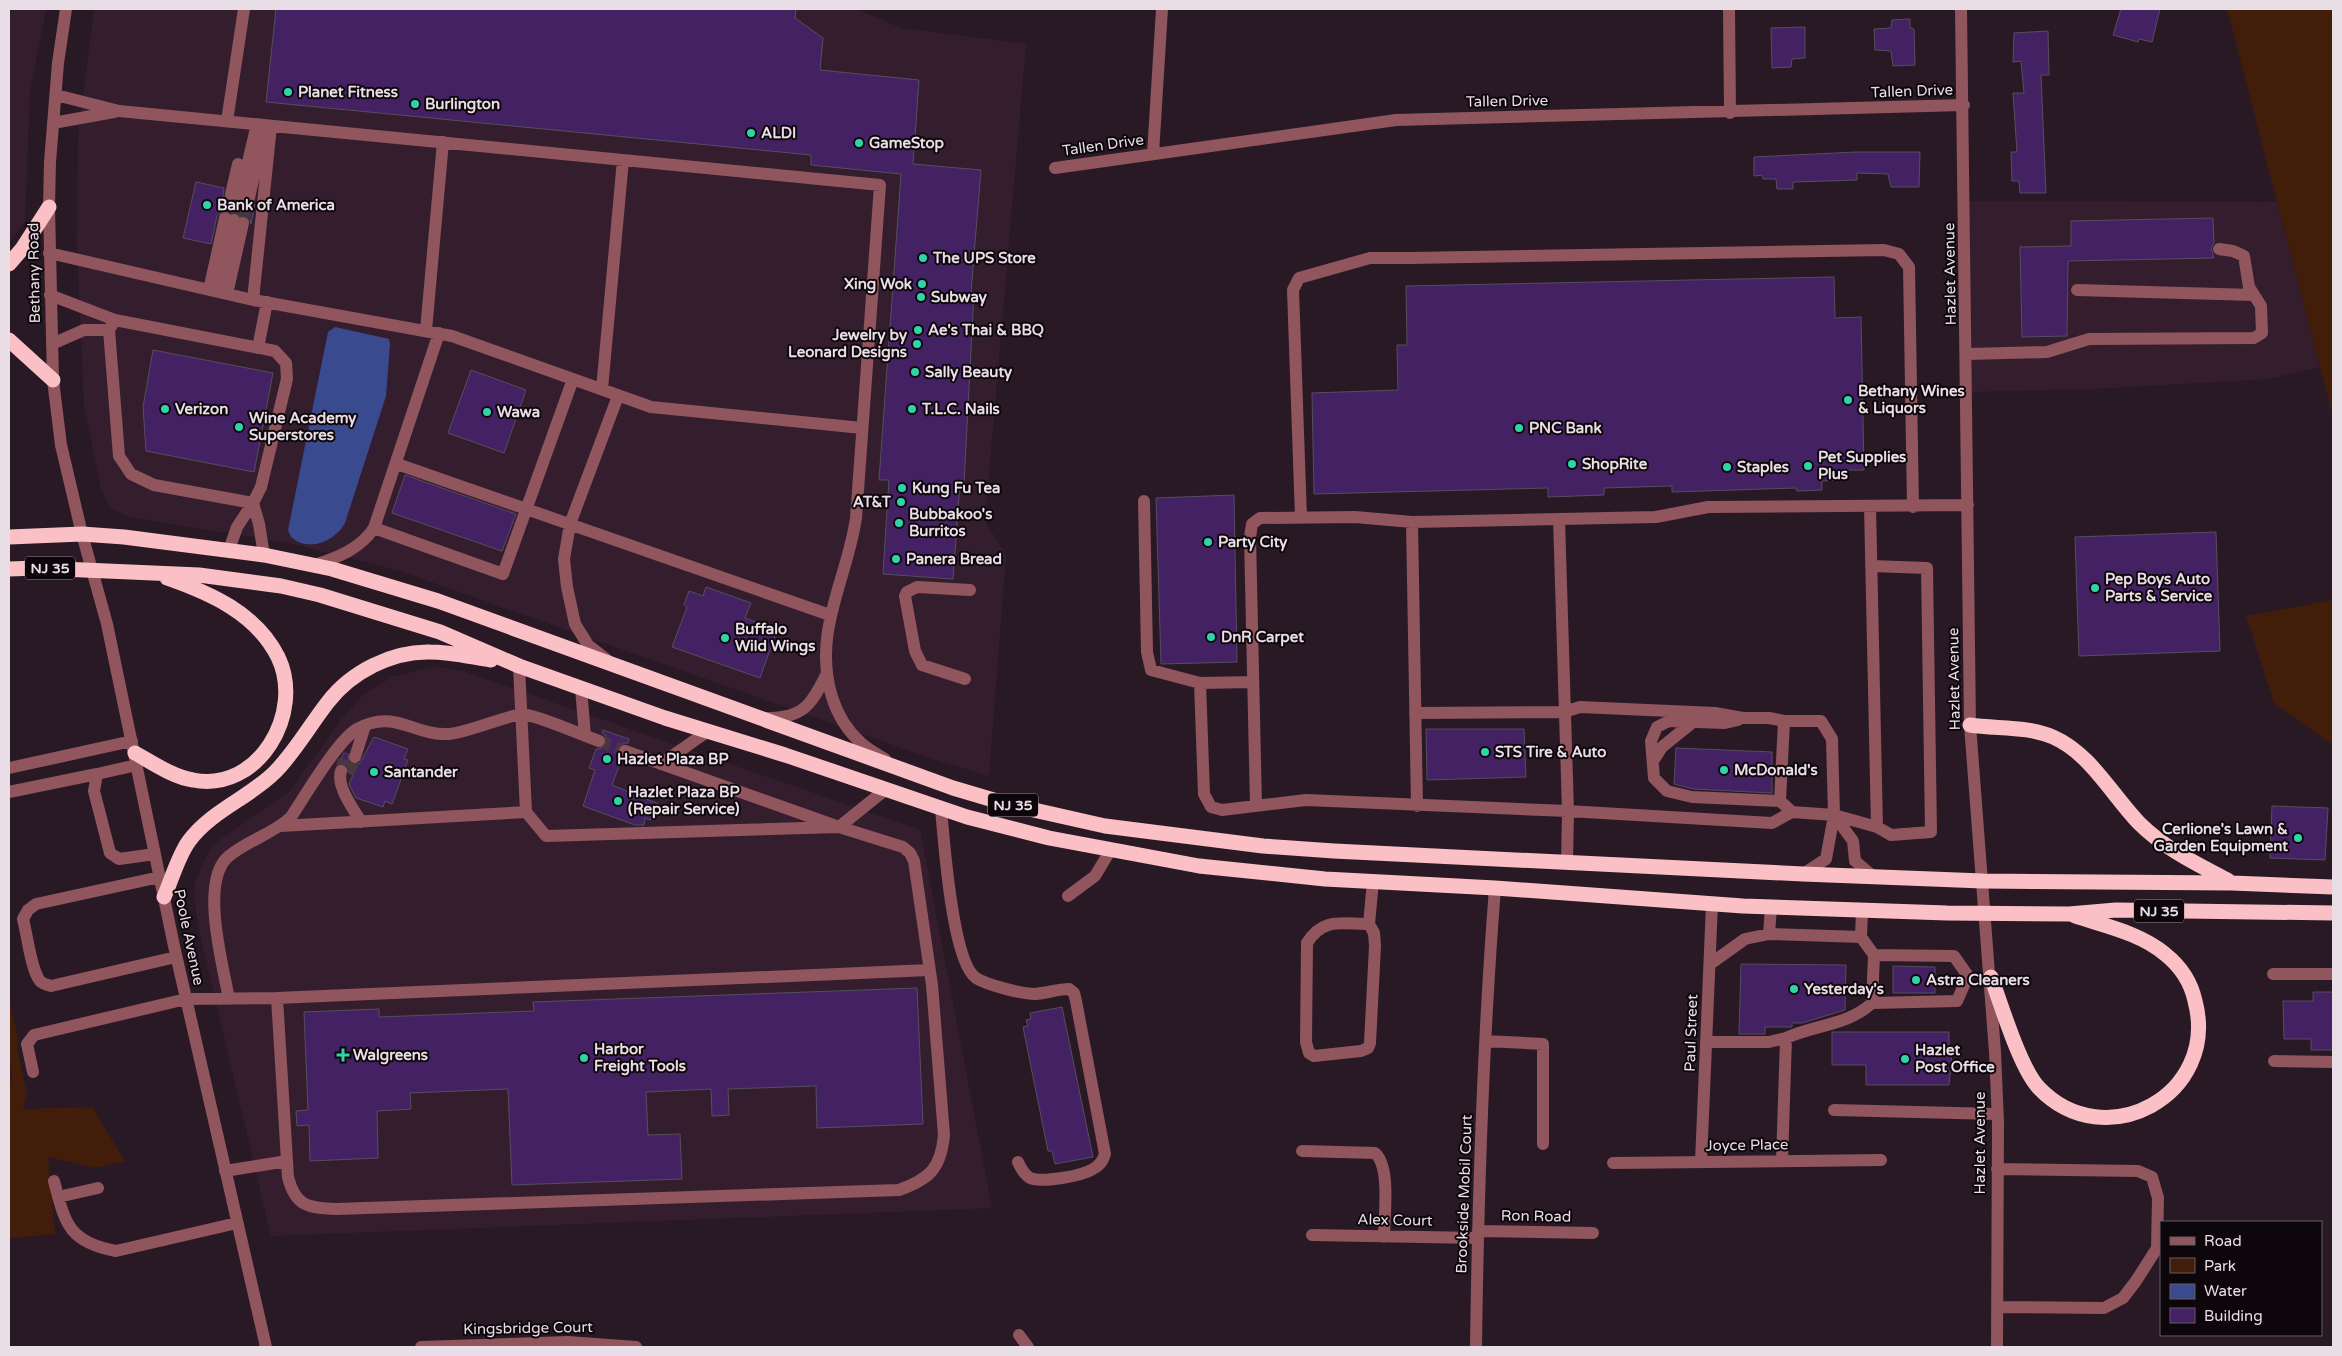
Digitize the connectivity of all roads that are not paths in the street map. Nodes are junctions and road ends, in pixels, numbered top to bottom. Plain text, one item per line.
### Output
1 (66, 9) edge
2 (244, 9) edge
3 (1162, 9) edge
4 (1729, 9) edge
5 (1961, 9) edge
6 (56, 96) junction
7 (1964, 105) junction
8 (119, 111) junction
9 (1730, 112) junction
10 (227, 121) junction
11 (53, 124) junction
12 (260, 125) junction
13 (443, 142) junction
14 (1153, 154) junction
15 (623, 160) junction
16 (1055, 168) dead end
17 (50, 207) junction
18 (234, 220) tunnel mouth
19 (2219, 249) dead end
20 (49, 253) junction
21 (9, 264) edge
22 (2077, 290) dead end
23 (218, 292) junction
24 (50, 295) junction
25 (2253, 295) junction
26 (253, 300) junction
27 (267, 302) junction
28 (112, 325) junction
29 (426, 330) junction
30 (439, 332) junction
31 (9, 340) edge
32 (52, 344) junction
33 (258, 348) junction
34 (1967, 354) junction
35 (572, 378) junction
36 (53, 380) junction
37 (602, 389) junction
38 (618, 396) junction
39 (862, 428) junction
40 (397, 464) junction
41 (1144, 501) dead end
42 (253, 504) junction
43 (1968, 505) junction
44 (1870, 506) junction
45 (1913, 507) junction
46 (526, 509) junction
47 (1301, 517) junction
48 (1559, 519) junction
49 (1412, 522) junction
50 (570, 524) junction
51 (374, 528) junction
52 (82, 534) junction
53 (10, 536) edge
54 (229, 550) junction
55 (264, 555) junction
56 (314, 565) junction
57 (1871, 566) junction
58 (9, 569) edge
59 (91, 571) junction
60 (152, 572) junction
61 (970, 590) dead end
62 (830, 615) junction
63 (516, 665) junction
64 (616, 666) junction
65 (826, 675) junction
66 (965, 679) dead end
67 (1253, 682) junction
68 (1200, 683) junction
69 (581, 688) junction
70 (1564, 712) junction
71 (1415, 713) junction
72 (521, 714) junction
73 (758, 718) junction
74 (1743, 718) junction
75 (1784, 721) junction
76 (1693, 722) junction
77 (1970, 725) junction
78 (367, 727) junction
79 (708, 730) junction
80 (584, 736) junction
81 (599, 741) tunnel mouth
82 (625, 751) tunnel mouth
83 (135, 753) junction
84 (351, 755) tunnel mouth
85 (1653, 761) junction
86 (661, 764) junction
87 (9, 768) edge
88 (899, 769) junction
89 (345, 772) tunnel mouth
90 (97, 774) junction
91 (885, 790) junction
92 (9, 792) edge
93 (1780, 801) junction
94 (1256, 806) junction
95 (1417, 806) junction
96 (941, 809) junction
97 (1568, 811) junction
98 (526, 812) junction
99 (1792, 812) junction
100 (1834, 815) junction
101 (361, 822) junction
102 (281, 826) junction
103 (839, 827) junction
104 (1878, 827) junction
105 (1110, 851) junction
106 (155, 854) junction
107 (1567, 863) junction
108 (1803, 874) junction
109 (160, 877) junction
110 (1874, 877) junction
111 (1373, 881) junction
112 (1983, 881) junction
113 (2232, 883) junction
114 (2333, 887) edge
115 (1495, 888) junction
116 (1068, 896) dead end
117 (164, 897) junction
118 (1712, 904) junction
119 (1771, 907) junction
120 (1862, 910) junction
121 (2333, 913) edge
122 (1985, 914) junction
123 (2068, 914) junction
124 (1369, 924) junction
125 (1769, 934) junction
126 (1861, 936) junction
127 (1874, 955) junction
128 (176, 957) junction
129 (1710, 964) junction
130 (929, 970) junction
131 (2273, 974) dead end
132 (2333, 974) edge
133 (1968, 976) junction
134 (1990, 976) junction
135 (277, 998) junction
136 (186, 999) junction
137 (228, 999) junction
138 (1872, 1003) junction
139 (1786, 1038) junction
140 (1486, 1041) junction
141 (1706, 1042) junction
142 (2274, 1061) dead end
143 (2333, 1062) edge
144 (33, 1072) dead end
145 (1834, 1110) dead end
146 (1997, 1114) junction
147 (1544, 1144) dead end
148 (1302, 1151) dead end
149 (1881, 1160) dead end
150 (1782, 1161) junction
151 (287, 1162) junction
152 (1018, 1162) dead end
153 (1701, 1162) junction
154 (1613, 1163) dead end
155 (1997, 1169) junction
156 (225, 1171) junction
157 (54, 1181) dead end
158 (98, 1188) dead end
159 (58, 1198) junction
160 (237, 1223) junction
161 (1593, 1233) dead end
162 (1478, 1234) junction
163 (1312, 1235) dead end
164 (1384, 1237) junction
165 (1997, 1307) junction
166 (1020, 1335) dead end
167 (266, 1347) edge
168 (421, 1347) edge
169 (636, 1347) edge
170 (1028, 1347) edge
171 (1476, 1347) edge
172 (1997, 1347) edge

1 - 6 street, Bethany Road
2 - 10 street
3 - 14 street
4 - 9 street
5 - 7 street, Hazlet Avenue
6 - 8 street
6 - 11 street, Bethany Road
7 - 9 street, Tallen Drive
7 - 34 street, Hazlet Avenue
8 - 10 street
8 - 11 street
9 - 14 street, Tallen Drive
10 - 12 street
11 - 17 street, Bethany Road
12 - 12 street
12 - 13 street
12 - 26 street
13 - 15 street
13 - 29 street
14 - 16 street, Tallen Drive
15 - 37 street
15 - 39 street
17 - 20 street, Bethany Road
17 - 21 highway
18 - 23 street
19 - 25 street
20 - 23 street
20 - 24 street, Bethany Road
22 - 25 street
23 - 26 street
24 - 28 street
24 - 32 street, Bethany Road
25 - 34 street
26 - 27 street
27 - 29 street
27 - 33 street
28 - 32 street
28 - 33 street
28 - 42 street
29 - 30 street
30 - 35 street
30 - 40 street
31 - 36 highway
32 - 36 street, Bethany Road
33 - 42 street
34 - 43 street, Hazlet Avenue
35 - 37 street
35 - 46 street
36 - 52 street, Bethany Road
37 - 38 street
38 - 39 street
38 - 50 street
39 - 62 street
40 - 46 street
40 - 51 street
41 - 68 street
42 - 54 street
42 - 55 street
43 - 45 street
43 - 77 street, Hazlet Avenue
44 - 45 street
44 - 48 street
44 - 57 street
45 - 47 street
46 - 50 street
46 - 51 street
47 - 49 street
47 - 67 street
48 - 49 street
48 - 70 street
49 - 71 street
50 - 62 street
50 - 64 street
51 - 56 street
52 - 53 highway, NJ 35
52 - 54 highway, NJ 35
52 - 59 street, Poole Avenue
54 - 55 highway, NJ 35
55 - 56 highway, NJ 35
56 - 64 highway, NJ 35
57 - 104 street
57 - 104 street
58 - 59 highway, NJ 35
59 - 60 highway, NJ 35
59 - 83 street, Poole Avenue
60 - 63 highway, NJ 35
60 - 83 highway
61 - 66 street
62 - 65 street
63 - 69 highway, NJ 35
63 - 72 street
63 - 117 highway
64 - 73 highway, NJ 35
65 - 73 street
65 - 88 street
67 - 68 street
67 - 94 street
68 - 94 street
69 - 79 highway, NJ 35
69 - 80 street
70 - 71 street
70 - 74 street
70 - 97 street
71 - 95 street
72 - 78 street
72 - 80 street
72 - 98 street
73 - 88 highway, NJ 35
74 - 75 street
74 - 76 street
75 - 93 street
75 - 100 street
76 - 85 street
76 - 85 street
77 - 112 street, Hazlet Avenue
77 - 113 highway
78 - 84 street
78 - 102 street
79 - 86 street
79 - 91 highway, NJ 35
80 - 81 street
82 - 86 street
83 - 87 street
83 - 90 street
83 - 106 street, Poole Avenue
85 - 93 street
86 - 103 street
88 - 107 highway, NJ 35
89 - 101 street
90 - 92 street
90 - 106 street
91 - 96 highway, NJ 35
91 - 103 street
93 - 99 street
94 - 95 street
95 - 97 street
96 - 105 highway, NJ 35
96 - 152 street
97 - 99 street
97 - 107 street
98 - 101 street
98 - 103 street
99 - 100 street
100 - 104 street
100 - 108 street
100 - 110 street
101 - 102 street
102 - 137 street
103 - 130 street
105 - 111 highway, NJ 35
105 - 116 street
106 - 109 street, Poole Avenue
107 - 108 highway, NJ 35
108 - 110 highway, NJ 35
109 - 117 street, Poole Avenue
109 - 128 street
110 - 112 highway, NJ 35
111 - 115 highway, NJ 35
111 - 124 street
112 - 113 highway, NJ 35
112 - 122 street, Hazlet Avenue
113 - 114 highway, NJ 35
115 - 118 highway, NJ 35
115 - 140 street, Brookside Mobil Court
117 - 128 street, Poole Avenue
118 - 119 highway, NJ 35
118 - 129 street, Paul Street
119 - 120 highway, NJ 35
119 - 125 street
120 - 122 highway, NJ 35
120 - 126 street
121 - 123 highway, NJ 35
122 - 123 highway, NJ 35
122 - 134 street, Hazlet Avenue
123 - 134 highway
124 - 124 street
125 - 126 street
125 - 129 street
126 - 127 street
127 - 133 street
127 - 138 street
128 - 136 street, Poole Avenue
129 - 141 street, Paul Street
130 - 135 street
130 - 151 street
131 - 132 street
133 - 134 street
133 - 138 street
134 - 146 street, Hazlet Avenue
135 - 137 street
135 - 151 street
136 - 137 street
136 - 144 street
136 - 156 street, Poole Avenue
138 - 139 street
139 - 141 street
139 - 150 street
140 - 147 street
140 - 162 street, Brookside Mobil Court
141 - 153 street, Paul Street
142 - 143 street
145 - 146 street
146 - 155 street, Hazlet Avenue
148 - 164 street
149 - 150 street, Joyce Place
150 - 153 street, Joyce Place
151 - 156 street
153 - 154 street, Joyce Place
155 - 165 street, Hazlet Avenue
155 - 165 street
156 - 160 street, Poole Avenue
157 - 159 street
158 - 159 street
159 - 160 street
160 - 167 street, Poole Avenue
161 - 162 street, Ron Road
162 - 164 street, Alex Court
162 - 171 street, Brookside Mobil Court
163 - 164 street, Alex Court
165 - 172 street, Hazlet Avenue
166 - 170 street
168 - 169 street, Kingsbridge Court

